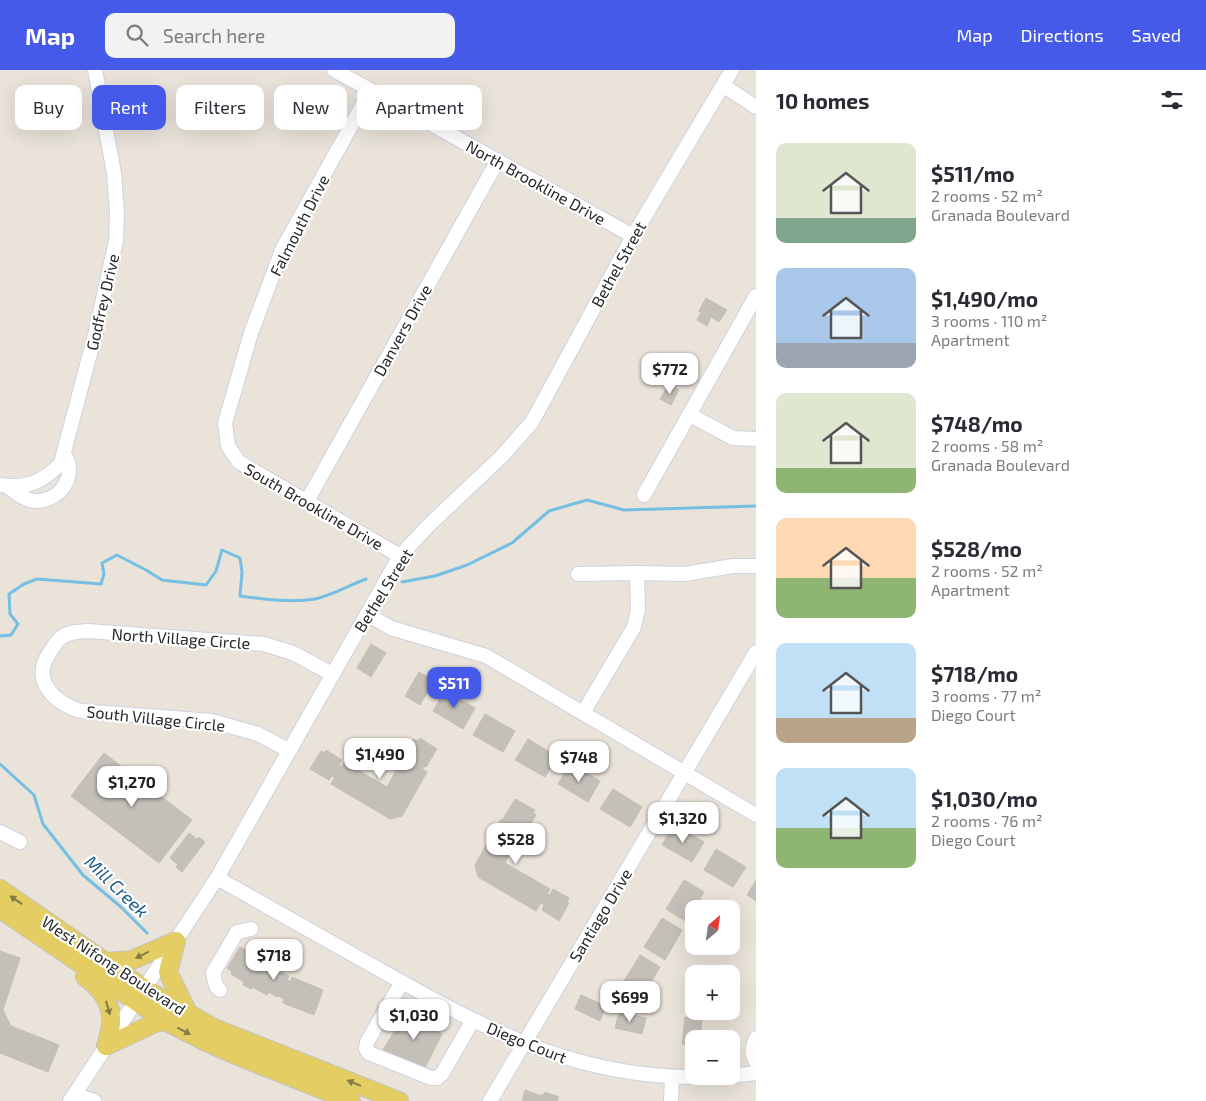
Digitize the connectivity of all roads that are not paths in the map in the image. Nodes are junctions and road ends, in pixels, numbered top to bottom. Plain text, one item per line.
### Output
1 (95, 70) edge
2 (334, 70) edge
3 (732, 70) edge
4 (362, 85) edge
5 (724, 86) junction
6 (756, 107) edge
7 (357, 115) edge
8 (444, 130) edge
9 (498, 160) junction
10 (633, 236) junction
11 (756, 296) edge
12 (690, 415) junction
13 (224, 423) joint
14 (756, 439) edge
15 (64, 454) junction
16 (4, 486) edge
17 (644, 495) dead end
18 (306, 501) junction
19 (400, 556) junction
20 (756, 566) edge
21 (636, 572) junction
22 (578, 574) dead end
23 (367, 614) junction
24 (756, 652) edge
25 (42, 669) joint
26 (332, 674) junction
27 (583, 713) junction
28 (288, 750) junction
29 (684, 773) junction
30 (756, 815) edge
31 (0, 832) edge
32 (20, 842) dead end
33 (217, 878) junction
34 (0, 889) edge
35 (0, 909) edge
36 (251, 929) dead end
37 (40, 938) junction
38 (176, 941) junction
39 (106, 962) junction
40 (402, 982) junction
41 (220, 990) dead end
42 (141, 995) junction
43 (188, 1014) junction
44 (473, 1020) junction
45 (165, 1021) junction
46 (756, 1038) edge
47 (523, 1044) junction
48 (106, 1046) junction
49 (756, 1072) edge
50 (740, 1075) edge
51 (672, 1078) junction
52 (685, 1078) edge
53 (72, 1098) edge
54 (94, 1101) edge
55 (351, 1101) edge
56 (399, 1101) edge
57 (490, 1101) edge
58 (671, 1101) edge

1 - 15 street, Godfrey Drive
2 - 4 street, North Brookline Drive
3 - 5 street, Bethel Street
5 - 6 street
5 - 10 street, Bethel Street
7 - 13 street, Falmouth Drive
8 - 9 street, North Brookline Drive
9 - 10 street, North Brookline Drive
9 - 18 street, Danvers Drive
10 - 19 street, Bethel Street
11 - 12 street
12 - 14 street
12 - 17 street
13 - 18 street, South Brookline Drive
15 - 16 street, Godfrey Drive
15 - 16 street
18 - 19 street, South Brookline Drive
19 - 23 street, Bethel Street
20 - 21 street
21 - 22 street
21 - 27 street
23 - 26 street, Bethel Street
23 - 27 street
24 - 29 street, Santiago Drive
25 - 26 street, North Village Circle
25 - 28 street, South Village Circle
26 - 28 street, Bethel Street
27 - 29 street
28 - 33 street, Bethel Street
29 - 30 street
29 - 47 street, Santiago Drive
31 - 32 street
33 - 38 street, Bethel Street
33 - 40 street, Diego Court
39 -> 34 main road, West Nifong Boulevard
35 - 37 main road, West Nifong Boulevard
36 - 41 street
37 - 42 main road, West Nifong Boulevard
37 -> 48 main road
38 -> 39 main road
38 - 42 street, Bethel Street
38 - 43 main road
39 - 42 main road, West Nifong Boulevard
40 - 44 street, Diego Court
40 - 44 street
42 - 43 main road, West Nifong Boulevard
42 - 45 main road, West Nifong Boulevard
42 - 48 street, Bethel Street
56 -> 43 main road, West Nifong Boulevard
44 - 47 street, Diego Court
45 - 48 main road
45 -> 55 main road, West Nifong Boulevard
46 - 49 street
47 - 51 street, Diego Court
47 - 57 street, Santiago Drive
48 - 53 street, Bethel Street
49 - 50 street
51 - 52 street, Diego Court
51 - 58 street
53 - 54 street

